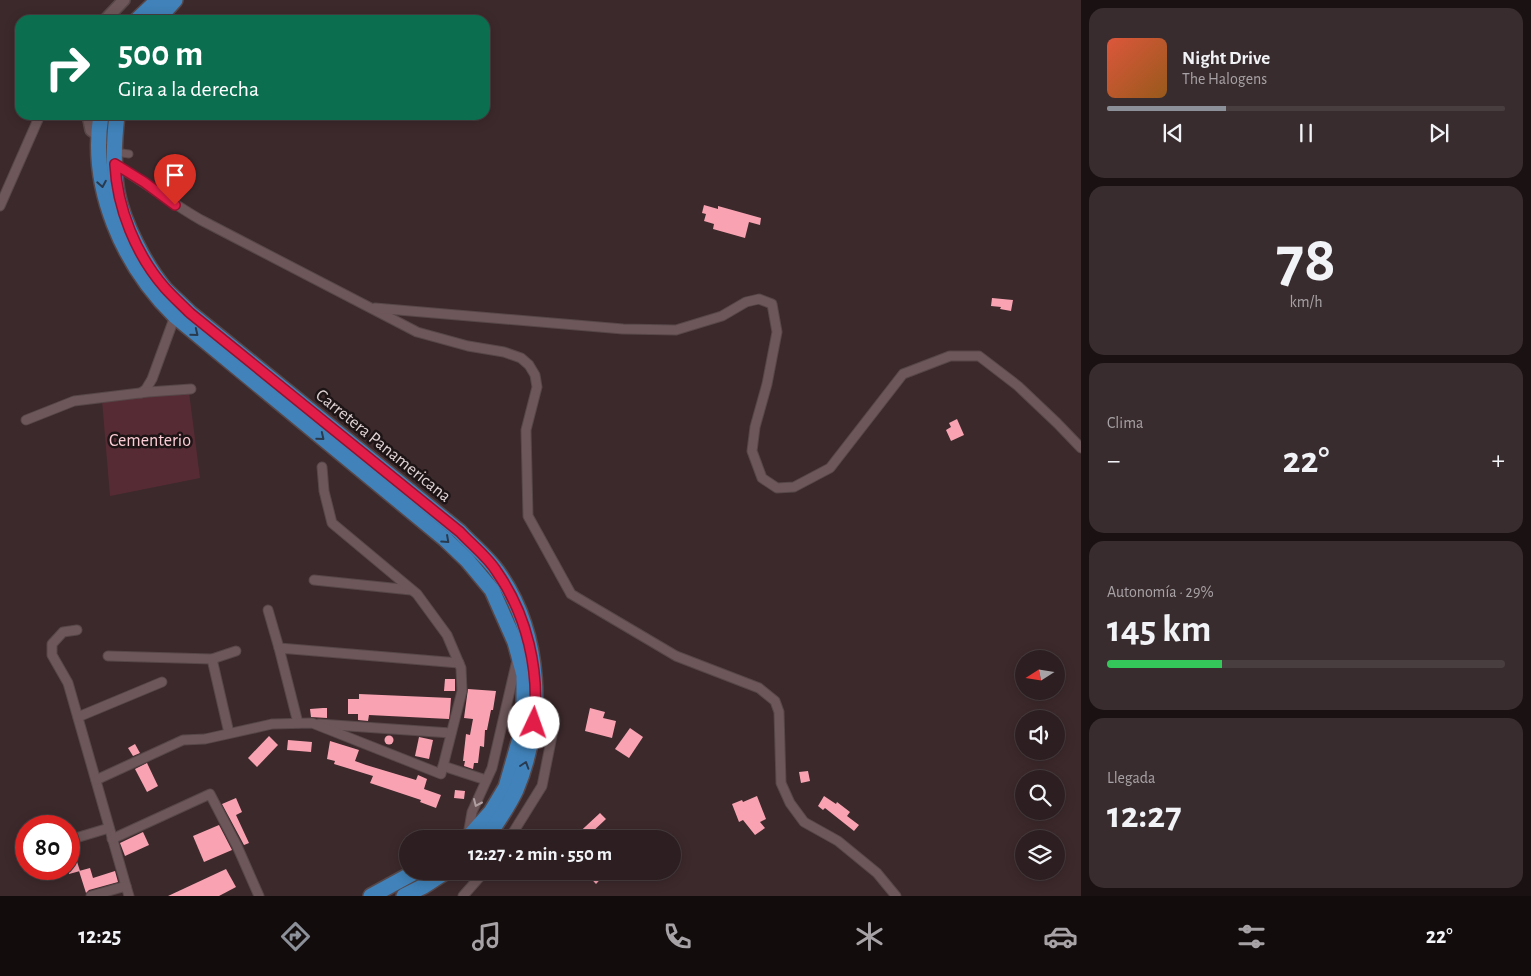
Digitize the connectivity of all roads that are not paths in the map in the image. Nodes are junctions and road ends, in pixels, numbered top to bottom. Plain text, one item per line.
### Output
1 (124, 0) edge
2 (133, 0) edge
3 (158, 0) edge
4 (175, 0) edge
5 (110, 15) edge
6 (119, 15) edge
7 (142, 15) edge
8 (162, 15) edge
9 (38, 120) edge
10 (89, 120) edge
11 (100, 120) edge
12 (114, 120) edge
13 (116, 120) edge
14 (98, 135) junction
15 (119, 163) junction
16 (0, 206) edge
17 (370, 308) junction
18 (174, 316) junction
19 (191, 389) dead end
20 (140, 393) junction
21 (26, 420) dead end
22 (1081, 448) edge
23 (322, 466) dead end
24 (314, 580) dead end
25 (412, 590) junction
26 (268, 610) dead end
27 (77, 630) dead end
28 (279, 648) junction
29 (236, 651) dead end
30 (518, 655) junction
31 (108, 656) dead end
32 (212, 659) junction
33 (458, 663) junction
34 (162, 682) dead end
35 (536, 707) junction
36 (78, 716) junction
37 (298, 723) junction
38 (312, 723) junction
39 (451, 732) junction
40 (229, 734) junction
41 (443, 766) junction
42 (96, 780) junction
43 (486, 780) junction
44 (109, 828) junction
45 (469, 830) edge
46 (475, 830) edge
47 (492, 830) edge
48 (515, 830) edge
49 (80, 837) edge
50 (112, 839) junction
51 (400, 880) edge
52 (433, 880) edge
53 (477, 880) edge
54 (126, 886) junction
55 (91, 896) edge
56 (129, 896) edge
57 (259, 896) edge
58 (371, 896) edge
59 (404, 896) edge
60 (463, 896) edge
61 (896, 896) edge

1 - 5 street
2 - 6 street
3 - 7 highway
4 - 8 highway
9 - 16 street
10 - 14 street
11 - 14 highway, Carretera Panamericana
12 - 14 street
13 - 15 highway, Carretera Panamericana
14 - 15 street
14 -> 18 highway, Carretera Panamericana
15 - 17 street
15 - 35 highway, Carretera Panamericana
17 - 22 street
17 - 61 street
18 - 20 street
18 -> 30 highway, Carretera Panamericana
19 - 20 street
20 - 21 street
23 - 25 street
24 - 25 street
25 - 33 street
26 - 28 street
27 - 36 street
28 - 33 street
28 - 37 street
29 - 32 street
30 - 43 street
30 - 46 highway, Carretera Panamericana
31 - 32 street
32 - 40 street
33 - 39 street
34 - 36 street
47 -> 35 highway, Carretera Panamericana
35 - 48 street
36 - 42 street
37 - 38 street
37 - 40 street
38 - 39 street
38 - 41 street
39 - 41 street
40 - 42 street
41 - 43 street
42 - 44 street
43 -> 45 street
44 - 49 street
44 - 50 street
50 - 54 street
50 - 57 street
51 - 58 highway
52 - 59 highway
53 - 60 street
54 - 55 street
54 - 56 street

